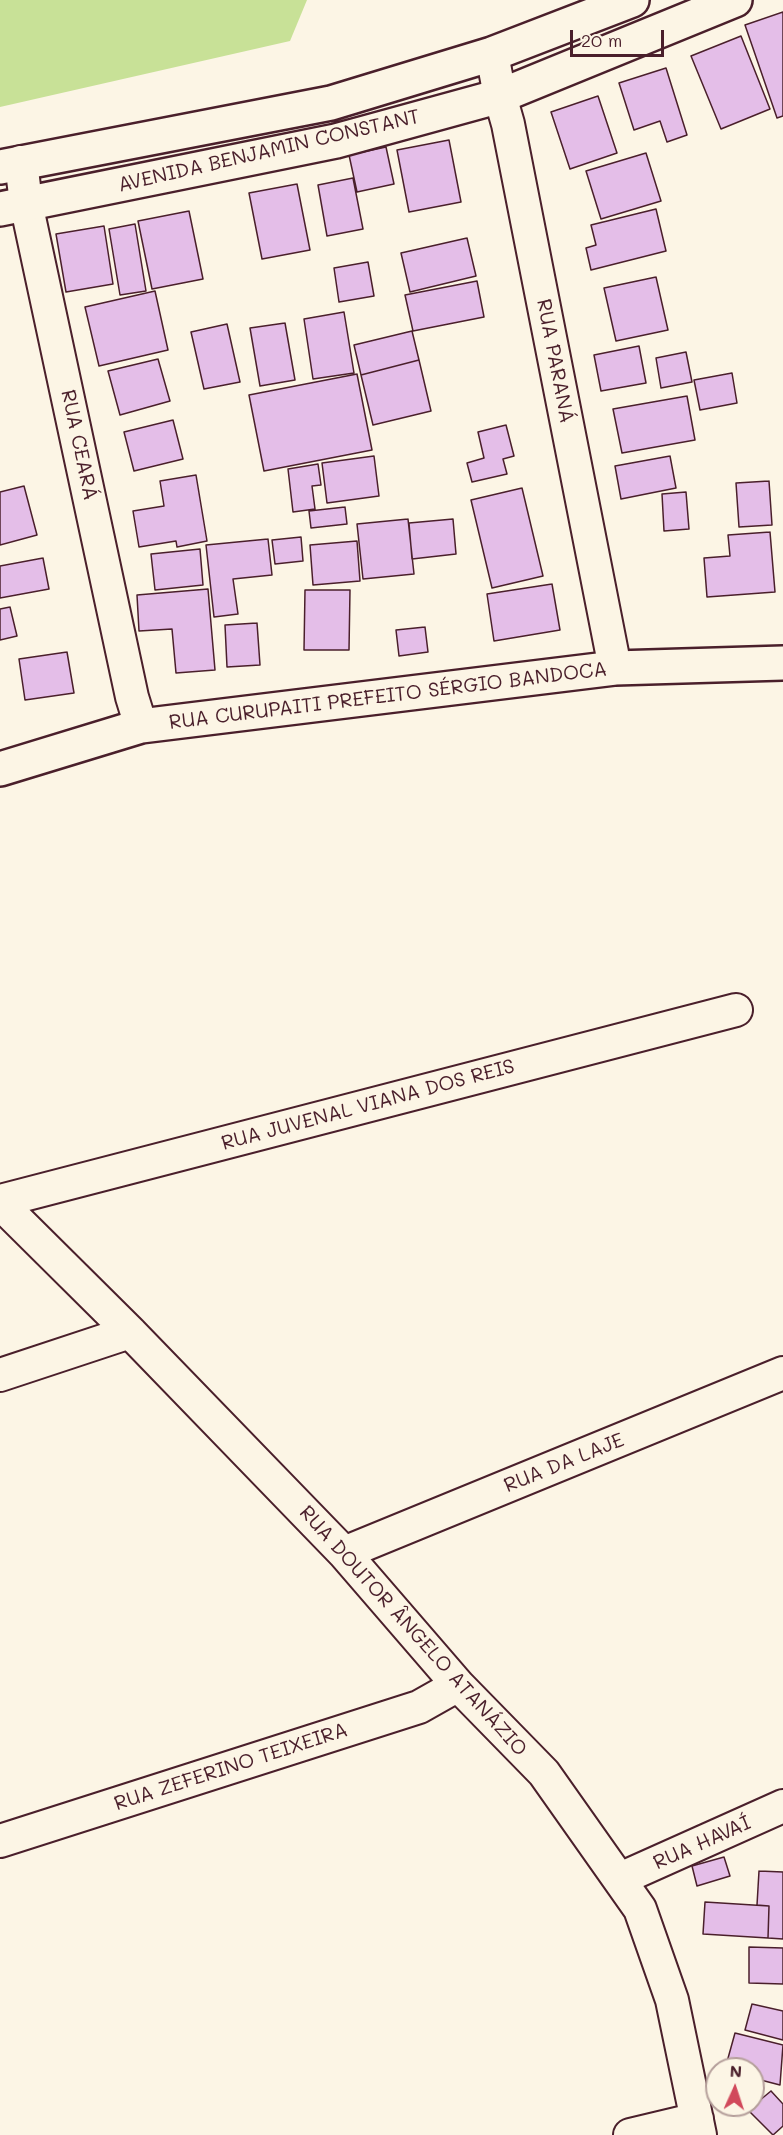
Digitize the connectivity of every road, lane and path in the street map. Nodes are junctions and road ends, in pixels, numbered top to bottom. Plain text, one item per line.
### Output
1 (632, 0) edge
2 (735, 0) edge
3 (492, 54) junction
4 (500, 96) junction
5 (10, 165) edge
6 (13, 206) edge
7 (783, 663) edge
8 (615, 668) junction
9 (141, 726) junction
10 (0, 769) edge
11 (736, 1010) dead end
12 (0, 1202) edge
13 (130, 1332) junction
14 (783, 1373) edge
15 (0, 1375) edge
16 (344, 1553) junction
17 (458, 1685) junction
18 (783, 1806) edge
19 (0, 1841) edge
20 (620, 1879) junction
21 (698, 2127) edge
22 (630, 2135) edge

1 - 3 main road, AVENIDA BENJAMIN CONSTANT
2 - 4 main road, AVENIDA BENJAMIN CONSTANT
3 - 4 street, RUA PARANÁ
3 - 5 main road, AVENIDA BENJAMIN CONSTANT
4 - 6 main road, AVENIDA BENJAMIN CONSTANT
4 - 8 street, RUA PARANÁ
5 - 6 street, RUA CEARÁ
6 - 9 street, RUA CEARÁ
7 - 8 main road, RUA CURUPAITI PREFEITO SÉRGIO BANDOCA
8 - 9 main road, RUA CURUPAITI PREFEITO SÉRGIO BANDOCA
9 - 10 main road, RUA CURUPAITI PREFEITO SÉRGIO BANDOCA
11 - 12 street, RUA JUVENAL VIANA DOS REIS
12 - 13 street, RUA DOUTOR ÂNGELO ATANÁZIO
13 - 15 street
13 - 16 street, RUA DOUTOR ÂNGELO ATANÁZIO
14 - 16 street, RUA DA LAJE
16 - 17 street, RUA DOUTOR ÂNGELO ATANÁZIO
17 - 19 street, RUA ZEFERINO TEIXEIRA
17 - 20 street, RUA DOUTOR ÂNGELO ATANÁZIO
18 - 20 street, RUA HAVAÍ
20 - 21 street, RUA DOUTOR ÂNGELO ATANÁZIO
21 - 22 street

